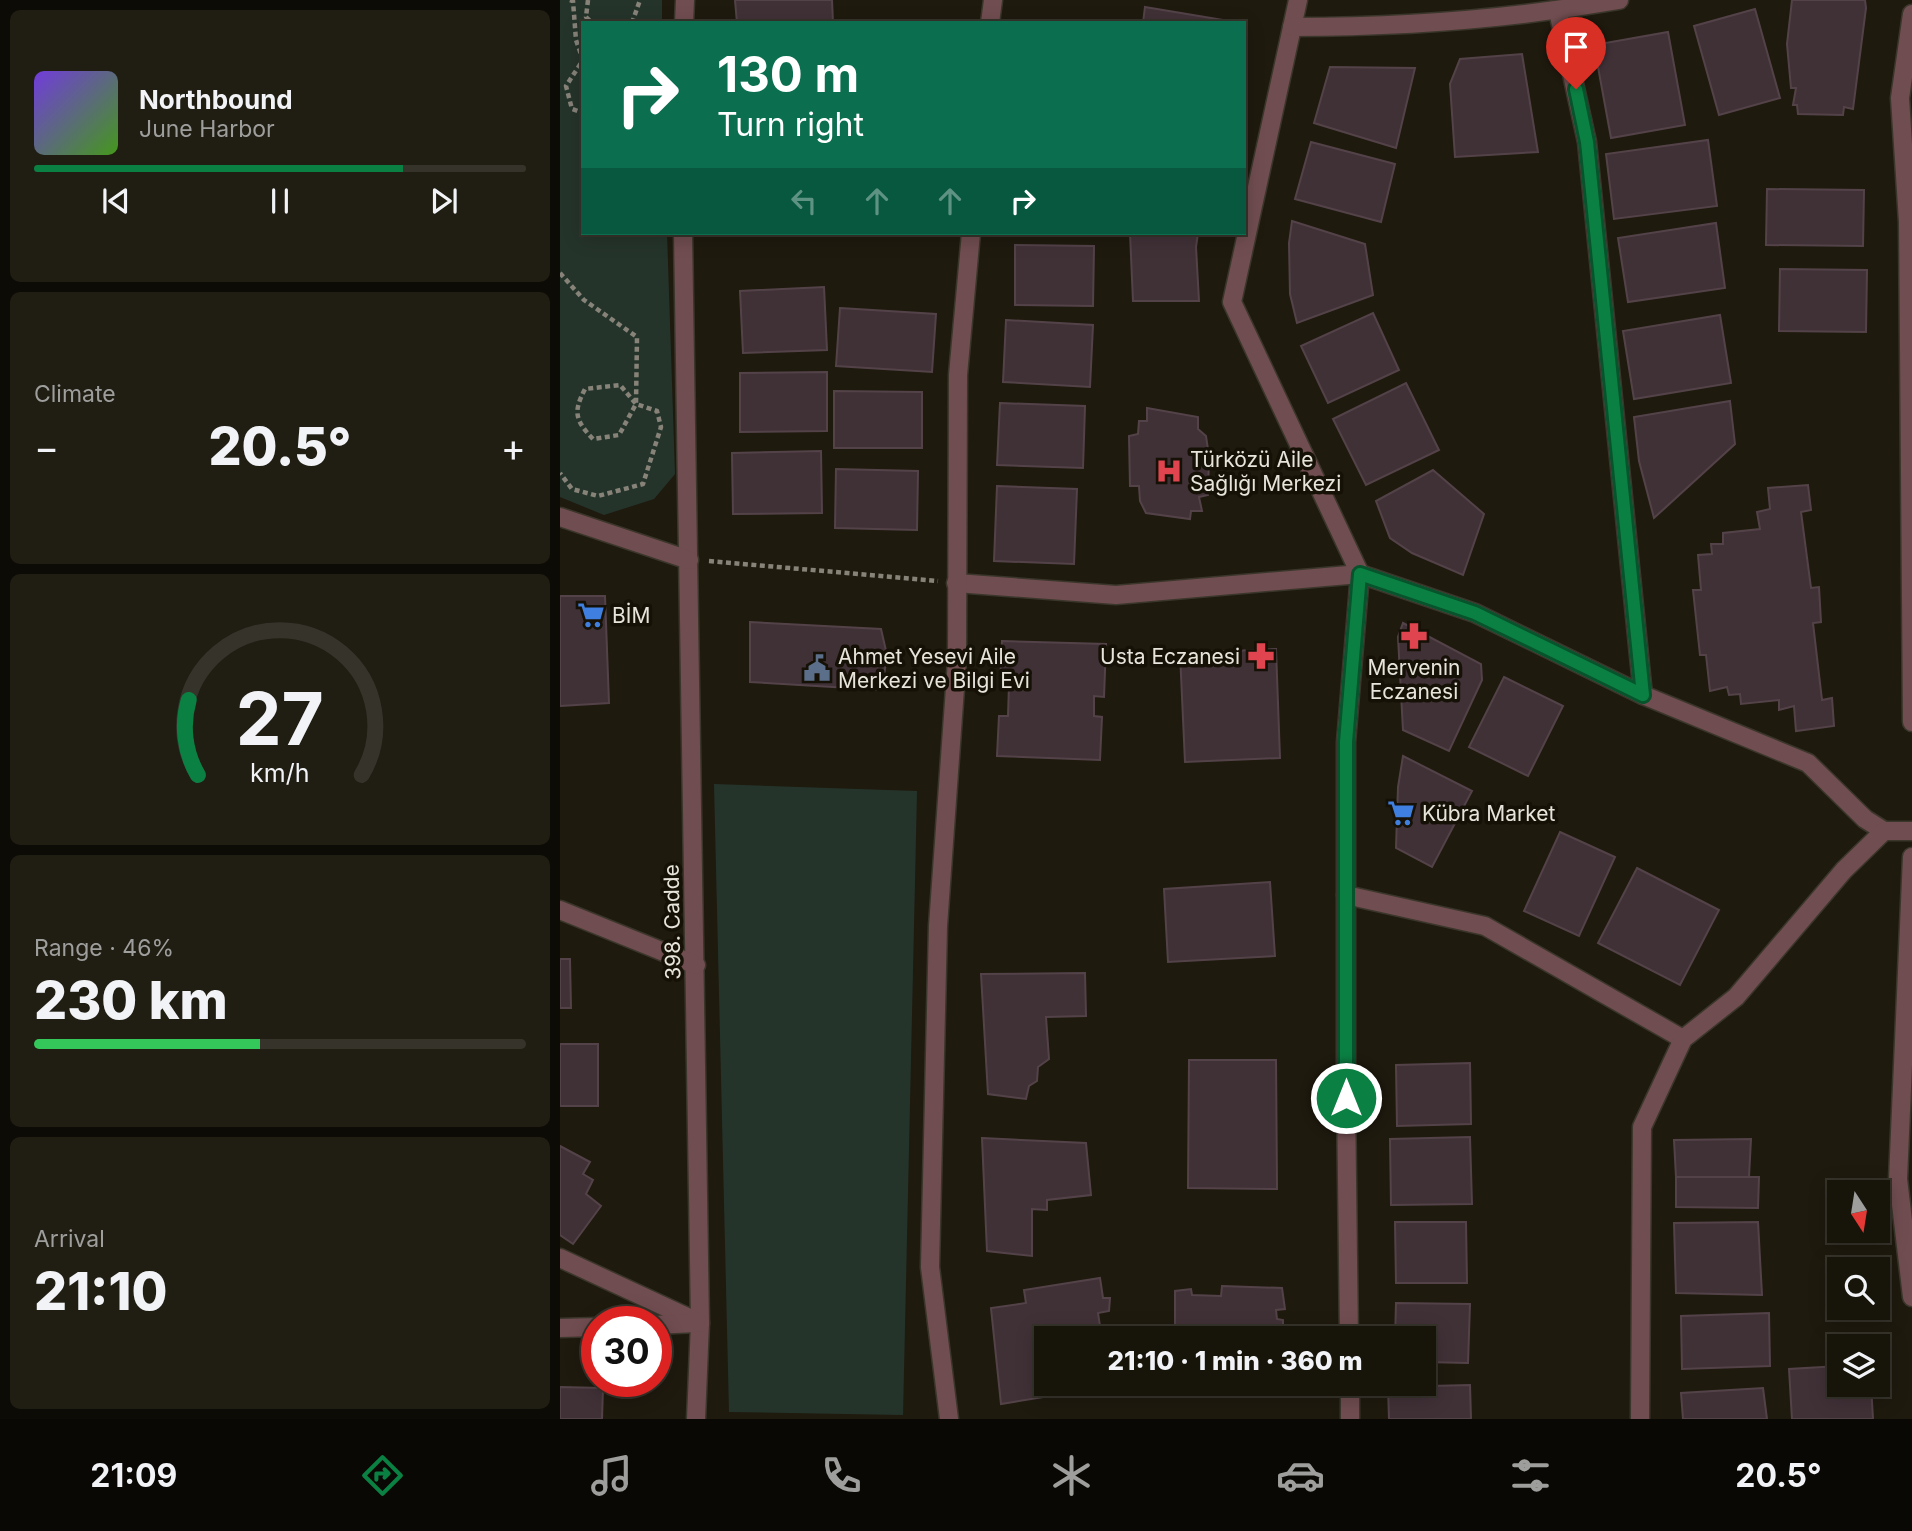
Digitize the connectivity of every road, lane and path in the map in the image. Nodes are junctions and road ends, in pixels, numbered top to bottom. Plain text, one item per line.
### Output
1 (570, 0) edge
2 (588, 0) edge
3 (640, 0) edge
4 (685, 0) edge
5 (993, 0) edge
6 (1298, 0) edge
7 (1619, 0) edge
8 (1558, 11) junction
9 (1912, 14) edge
10 (590, 21) edge
11 (633, 21) edge
12 (684, 21) edge
13 (990, 21) edge
14 (1292, 27) junction
15 (581, 54) edge
16 (581, 63) edge
17 (581, 112) edge
18 (683, 235) edge
19 (971, 235) edge
20 (560, 273) edge
21 (636, 404) junction
22 (560, 473) edge
23 (560, 517) edge
24 (689, 560) junction
25 (1360, 574) junction
26 (956, 583) junction
27 (1643, 695) junction
28 (1912, 722) edge
29 (1884, 831) junction
30 (1912, 831) edge
31 (1912, 857) edge
32 (1346, 895) junction
33 (560, 910) edge
34 (696, 965) junction
35 (1683, 1039) junction
36 (1912, 1163) edge
37 (1898, 1179) junction
38 (560, 1258) edge
39 (1912, 1297) edge
40 (700, 1323) junction
41 (672, 1324) edge
42 (1349, 1326) edge
43 (581, 1327) edge
44 (560, 1328) edge
45 (1350, 1396) edge
46 (696, 1419) edge
47 (949, 1419) edge
48 (1350, 1419) edge
49 (1640, 1419) edge

1 - 15 path
2 - 10 path
3 - 11 path
4 - 12 street
5 - 13 street
6 - 14 street
7 - 8 street
8 - 14 street
8 - 27 street
9 - 28 street
14 - 25 street
16 - 17 path
18 - 24 street, 398. Cadde
19 - 26 street
20 - 21 path
21 - 21 path
21 - 22 path
23 - 24 street
24 - 26 path
24 - 34 street, 398. Cadde
25 - 26 street
25 - 27 street
25 - 32 street
26 - 47 street
27 - 29 street
29 - 30 street
29 - 35 street
31 - 37 street
32 - 35 street
32 - 42 street
33 - 34 street
34 - 40 street, 398. Cadde
35 - 49 street
36 - 37 street
37 - 39 street
38 - 40 street
40 - 41 street
40 - 46 street, 398. Cadde
43 - 44 street
45 - 48 street

